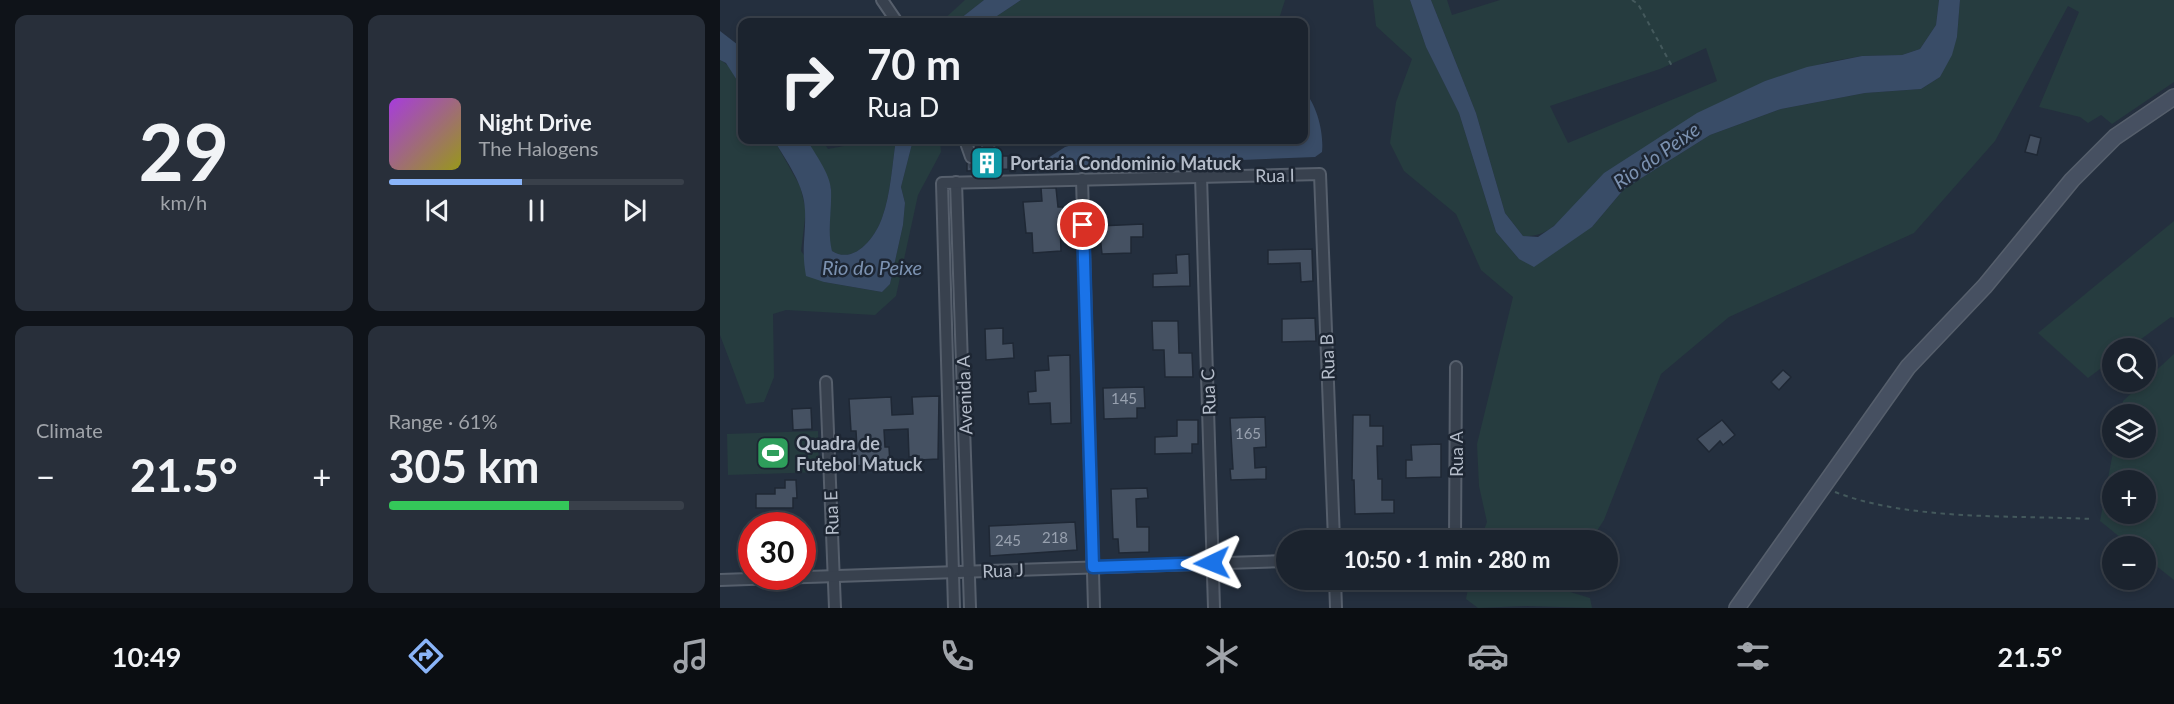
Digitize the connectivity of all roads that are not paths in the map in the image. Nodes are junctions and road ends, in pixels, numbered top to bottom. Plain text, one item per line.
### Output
1 (882, 0) edge
2 (894, 18) edge
3 (2174, 97) edge
4 (966, 144) edge
5 (988, 144) edge
6 (990, 156) tunnel mouth
7 (971, 157) tunnel mouth
8 (1320, 174) joint
9 (1201, 176) junction
10 (1082, 179) junction
11 (956, 182) junction
12 (942, 183) joint
13 (946, 345) junction
14 (962, 345) junction
15 (1456, 367) dead end
16 (826, 382) dead end
17 (1334, 530) edge
18 (1455, 530) edge
19 (1276, 561) edge
20 (1212, 563) junction
21 (1093, 567) junction
22 (969, 571) junction
23 (952, 572) junction
24 (834, 576) junction
25 (720, 580) edge
26 (1335, 590) edge
27 (835, 608) edge
28 (954, 608) edge
29 (970, 608) edge
30 (1094, 608) edge
31 (1214, 608) edge
32 (1336, 608) edge
33 (1737, 608) edge

1 - 2 street
3 - 33 street
4 - 7 street
5 - 6 street
8 - 9 street, Rua I
8 - 17 street, Rua B
9 - 10 street, Rua I
9 - 20 street, Rua C
10 - 11 street, Rua I
10 - 21 street
11 - 12 street, Rua I
11 - 14 street, Avenida A
12 - 13 street, Avenida A
13 - 14 street
13 - 23 street, Avenida A
14 - 22 street, Avenida A
15 - 18 street, Rua A
16 - 24 street, Rua E
19 - 20 street, Rua J
20 - 21 street, Rua J
20 - 31 street, Rua C
21 - 22 street, Rua J
21 - 30 street
22 - 23 street, Rua J
22 - 29 street, Avenida A
23 - 24 street, Rua J
23 - 28 street, Avenida A
24 - 25 street, Rua J
24 - 27 street, Rua E
26 - 32 street

